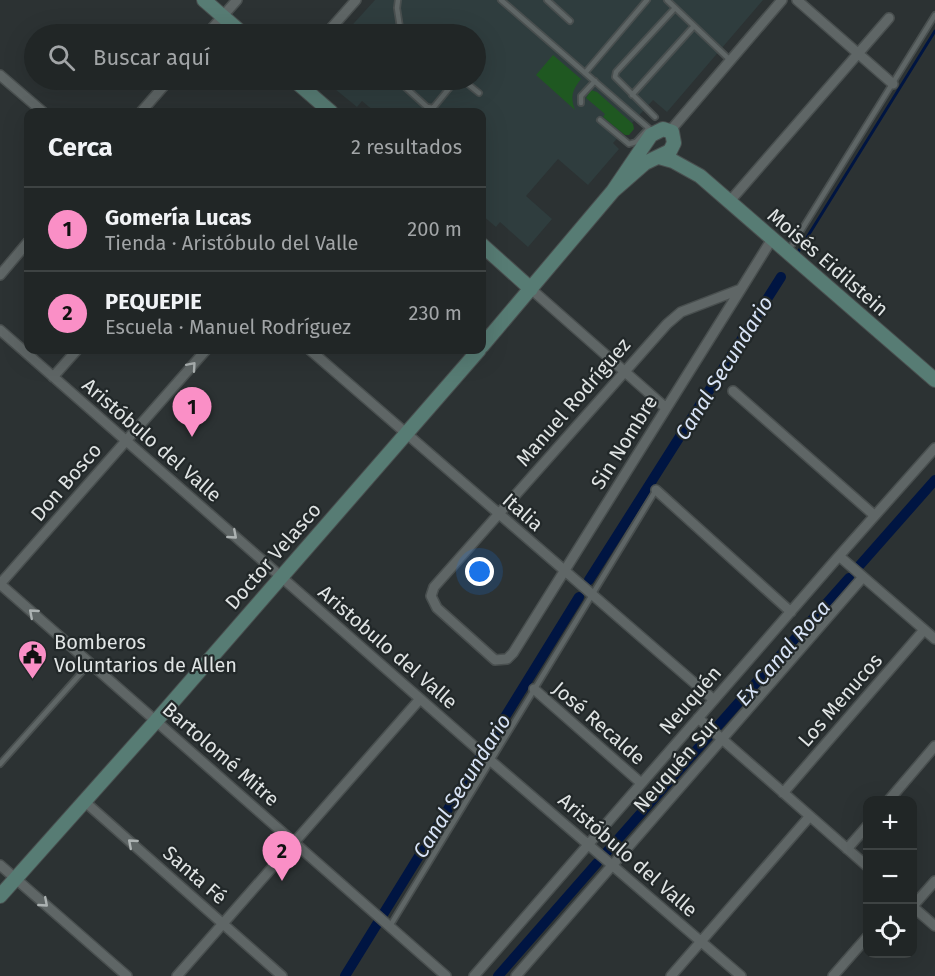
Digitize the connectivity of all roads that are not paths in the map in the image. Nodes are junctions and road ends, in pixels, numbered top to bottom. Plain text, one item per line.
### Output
1 (204, 0) edge
2 (237, 0) edge
3 (356, 0) edge
4 (398, 0) edge
5 (501, 0) edge
6 (547, 0) edge
7 (647, 0) edge
8 (667, 0) edge
9 (782, 0) edge
10 (797, 0) edge
11 (675, 8) junction
12 (935, 15) edge
13 (223, 16) junction
14 (888, 18) dead end
15 (570, 21) dead end
16 (216, 24) edge
17 (232, 24) edge
18 (335, 24) edge
19 (399, 24) edge
20 (694, 26) junction
21 (858, 53) junction
22 (731, 61) junction
23 (585, 73) junction
24 (0, 75) edge
25 (595, 81) junction
26 (893, 84) junction
27 (160, 90) edge
28 (306, 90) edge
29 (408, 90) edge
30 (448, 90) edge
31 (475, 90) edge
32 (479, 93) dead end
33 (632, 95) junction
34 (581, 103) dead end
35 (37, 108) edge
36 (144, 108) edge
37 (327, 108) edge
38 (433, 108) edge
39 (433, 108) edge
40 (655, 117) dead end
41 (600, 120) dead end
42 (650, 134) junction
43 (672, 135) junction
44 (657, 158) junction
45 (700, 176) junction
46 (614, 191) junction
47 (730, 201) junction
48 (772, 239) junction
49 (24, 247) edge
50 (486, 249) edge
51 (788, 252) junction
52 (0, 275) edge
53 (531, 289) junction
54 (741, 289) junction
55 (0, 330) edge
56 (486, 341) edge
57 (24, 351) edge
58 (27, 354) edge
59 (73, 354) edge
60 (203, 354) edge
61 (315, 354) edge
62 (475, 354) edge
63 (624, 371) junction
64 (53, 377) junction
65 (934, 378) edge
66 (733, 391) dead end
67 (666, 408) junction
68 (405, 434) junction
69 (126, 441) junction
70 (934, 448) edge
71 (656, 490) joint
72 (498, 514) junction
73 (874, 515) junction
74 (839, 556) junction
75 (564, 571) junction
76 (280, 577) junction
77 (863, 577) junction
78 (0, 584) edge
79 (591, 594) junction
80 (791, 612) junction
81 (924, 630) junction
82 (935, 639) edge
83 (502, 661) joint
84 (90, 663) junction
85 (534, 689) junction
86 (420, 699) junction
87 (714, 700) junction
88 (698, 718) junction
89 (156, 721) junction
90 (722, 739) junction
91 (935, 746) edge
92 (491, 761) junction
93 (0, 764) edge
94 (641, 783) junction
95 (783, 793) junction
96 (892, 796) edge
97 (84, 801) junction
98 (810, 816) junction
99 (863, 830) edge
100 (294, 842) junction
101 (588, 845) junction
102 (847, 849) junction
103 (863, 863) edge
104 (0, 865) edge
105 (612, 866) junction
106 (16, 878) junction
107 (935, 881) edge
108 (0, 896) edge
109 (915, 904) edge
110 (917, 910) edge
111 (223, 924) junction
112 (390, 926) junction
113 (935, 926) edge
114 (701, 941) junction
115 (863, 941) edge
116 (127, 976) edge
117 (177, 976) edge
118 (282, 976) edge
119 (446, 976) edge
120 (474, 976) edge
121 (516, 976) edge
122 (670, 976) edge
123 (741, 976) edge
124 (833, 976) edge

1 - 13 main road
2 - 13 street
3 - 18 street
4 - 19 lane
5 - 23 lane
6 - 15 lane
7 - 23 lane
8 - 11 lane
9 - 22 street
10 - 21 street
11 - 20 lane
11 - 33 lane
12 - 26 lane
13 - 16 street
13 - 17 main road
14 - 21 street
20 - 22 lane
20 - 33 lane
21 - 26 street
21 - 47 street
22 - 43 street
23 - 25 lane
24 - 35 street
25 - 34 lane
25 - 42 lane
26 - 51 lane
27 - 36 street
28 - 37 main road
29 - 38 lane
30 - 39 lane
31 - 32 lane
33 - 40 lane
41 - 42 lane
42 - 43 main road
42 - 44 main road
42 - 46 main road
43 - 44 main road
43 - 45 main road, Moisés Eidilstein
44 - 45 main road, Moisés Eidilstein
44 - 46 main road
45 - 47 main road, Moisés Eidilstein
46 - 53 main road
47 - 48 main road, Moisés Eidilstein
48 - 51 main road, Moisés Eidilstein
48 - 54 street, Sin Nombre
49 - 52 street
50 - 53 main road
51 - 65 main road, Moisés Eidilstein
53 - 56 main road
53 - 63 street
54 - 63 street, Manuel Rodríguez
54 - 67 street, Sin Nombre
55 - 57 street, Aristóbulo del Valle
58 - 64 street, Aristóbulo del Valle
59 - 64 street
69 -> 60 street, Don Bosco
61 - 68 street, Italia
62 - 68 main road, Doctor Velasco
63 - 67 street
63 - 72 street, Manuel Rodríguez
64 - 69 street, Aristóbulo del Valle
66 - 73 street
67 - 75 street, Sin Nombre
68 - 72 street, Italia
68 - 76 main road, Doctor Velasco
69 -> 76 street, Aristóbulo del Valle
69 - 78 street, Don Bosco
70 - 73 street, Neuquén
71 - 79 lane
71 - 80 street
72 - 75 street, Italia
72 - 83 street, Manuel Rodríguez
73 - 74 street, Neuquén
74 - 77 street
74 - 80 street, Neuquén
75 - 79 street, Italia
75 - 83 street, Sin Nombre
76 - 86 street, Aristobulo del Valle
76 - 89 main road, Doctor Velasco
77 - 81 street
77 - 90 street, Neuquén Sur
84 -> 78 street, Bartolomé Mitre
79 - 85 lane
79 - 87 street, Italia
80 - 87 street, Neuquén
81 - 82 street
81 - 95 street, Los Menucos
84 - 89 street, Bartolomé Mitre
84 - 93 lane
85 - 92 lane
85 - 94 street, José Recalde
86 - 92 street, Aristobulo del Valle
86 - 100 street
87 - 88 street, Neuquén
88 - 90 street
88 - 94 street, Neuquén
89 - 97 main road, Doctor Velasco
89 - 100 street, Bartolomé Mitre
90 - 95 street
90 - 105 street, Neuquén Sur
91 - 96 street
92 - 101 street, Aristóbulo del Valle
92 - 112 lane
94 - 101 street, Neuquén
95 - 98 street
97 - 106 main road, Doctor Velasco
111 -> 97 street, Santa Fé
98 - 102 street
98 - 114 street
99 - 102 street
100 - 111 street
100 - 112 street, Bartolomé Mitre
101 - 105 street, Aristóbulo del Valle
101 - 120 street, Neuquén
102 - 103 street
104 - 106 street
105 - 114 street, Aristóbulo del Valle
105 - 121 street, Neuquén Sur
106 - 108 main road, Doctor Velasco
106 -> 116 street
107 - 109 street
110 - 113 street
111 - 117 street
111 - 118 street, Santa Fé
112 - 119 street, Bartolomé Mitre
114 - 122 street
114 - 123 street, Aristóbulo del Valle
115 - 124 street

